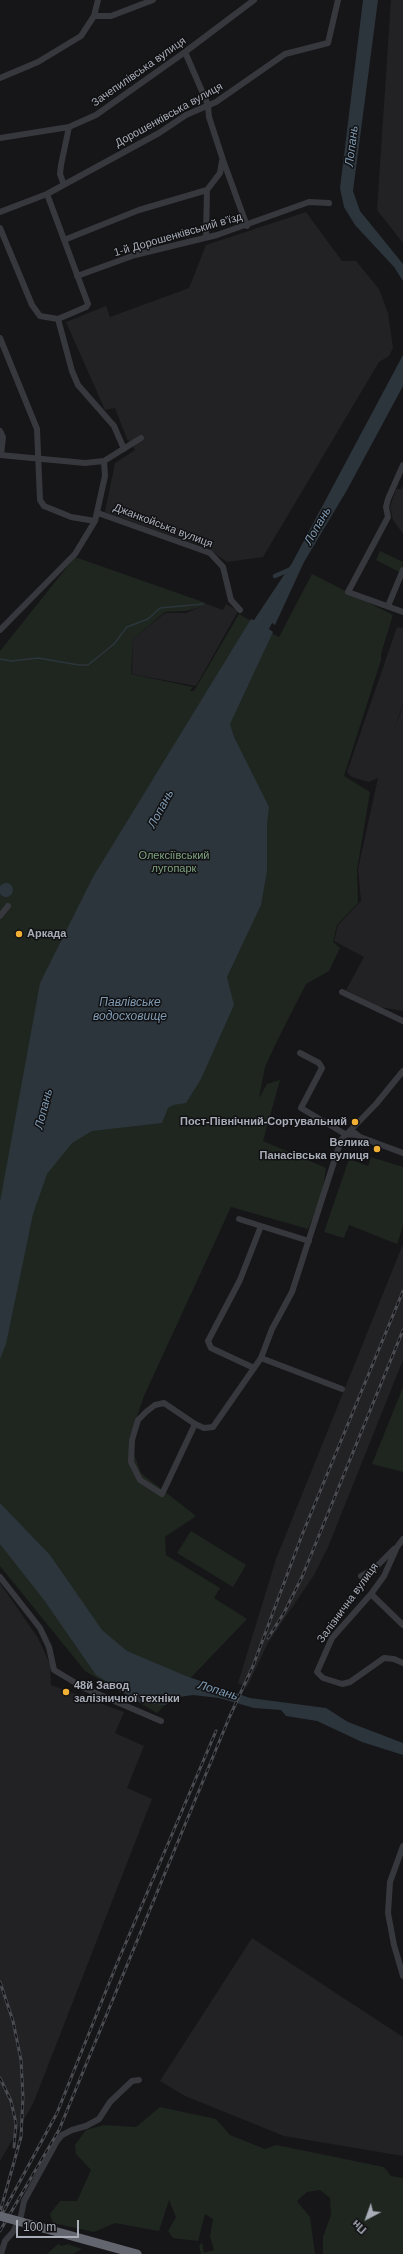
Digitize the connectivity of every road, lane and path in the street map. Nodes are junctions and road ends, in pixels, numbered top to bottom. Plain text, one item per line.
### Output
1 (98, 0) edge
2 (153, 0) edge
3 (254, 0) edge
4 (338, 0) edge
5 (94, 16) junction
6 (185, 52) junction
7 (0, 78) edge
8 (208, 105) junction
9 (69, 127) junction
10 (0, 138) edge
11 (223, 160) junction
12 (64, 185) junction
13 (207, 190) junction
14 (47, 194) junction
15 (329, 203) dead end
16 (0, 212) edge
17 (247, 226) junction
18 (0, 228) edge
19 (206, 237) junction
20 (64, 240) junction
21 (77, 276) junction
22 (58, 319) junction
23 (0, 338) edge
24 (0, 431) edge
25 (141, 438) dead end
26 (124, 449) junction
27 (0, 455) edge
28 (39, 458) junction
29 (104, 461) junction
30 (403, 464) edge
31 (98, 513) junction
32 (95, 521) junction
33 (403, 570) edge
34 (388, 606) junction
35 (240, 610) dead end
36 (403, 612) edge
37 (0, 630) edge
38 (8, 906) dead end
39 (0, 916) edge
40 (342, 992) dead end
41 (403, 1021) edge
42 (300, 1052) dead end
43 (403, 1071) edge
44 (355, 1126) junction
45 (345, 1134) junction
46 (357, 1136) junction
47 (403, 1154) edge
48 (239, 1219) dead end
49 (261, 1226) junction
50 (309, 1241) junction
51 (261, 1358) junction
52 (254, 1368) junction
53 (342, 1389) dead end
54 (195, 1424) junction
55 (403, 1539) edge
56 (397, 1547) junction
57 (360, 1576) dead end
58 (0, 1577) edge
59 (371, 1594) junction
60 (403, 1625) edge
61 (403, 1664) edge
62 (161, 1721) dead end
63 (403, 1846) edge
64 (403, 1976) edge
65 (139, 2080) dead end
66 (0, 2216) edge
67 (1, 2254) edge
68 (137, 2254) edge

1 - 5 street
2 - 5 street
3 - 6 street, Зачепилівська вулиця
4 - 8 street, Дорошенківська вулиця
5 - 7 street
6 - 8 street
6 - 9 street, Зачепилівська вулиця
8 - 11 street
8 - 12 street, Дорошенківська вулиця
9 - 10 street, Зачепилівська вулиця
9 - 12 street
11 - 13 street
11 - 17 street
12 - 14 street, Дорошенківська вулиця
13 - 19 street
13 - 20 street
14 - 16 street, Дорошенківська вулиця
14 - 20 street
15 - 17 street, 1-й Дорошенківський в’їзд
17 - 19 street, 1-й Дорошенківський в’їзд
18 - 22 street
19 - 21 street, 1-й Дорошенківський в’їзд
20 - 21 street
21 - 22 street
22 - 26 street
23 - 28 street
24 - 27 street
25 - 26 street
26 - 29 street
27 - 28 street
28 - 29 street
28 - 32 street
29 - 31 street
30 - 34 street
31 - 32 street
31 - 35 street, Джанкойська вулиця
32 - 37 street
33 - 34 street
34 - 36 street
38 - 39 street
40 - 41 street
42 - 45 street
43 - 44 street
44 - 45 street
44 - 46 street
45 - 46 street
45 - 50 street
46 - 47 street
48 - 49 street
49 - 50 street
49 - 52 street
50 - 51 street
51 - 52 street
51 - 53 street
52 - 54 street
54 - 54 street
55 - 56 street, Залізнична вулиця
56 - 57 street
56 - 59 street, Залізнична вулиця
58 - 62 street
59 - 60 street
59 - 61 street, Залізнична вулиця
63 - 64 street
65 - 67 street
66 - 68 highway, bridge

